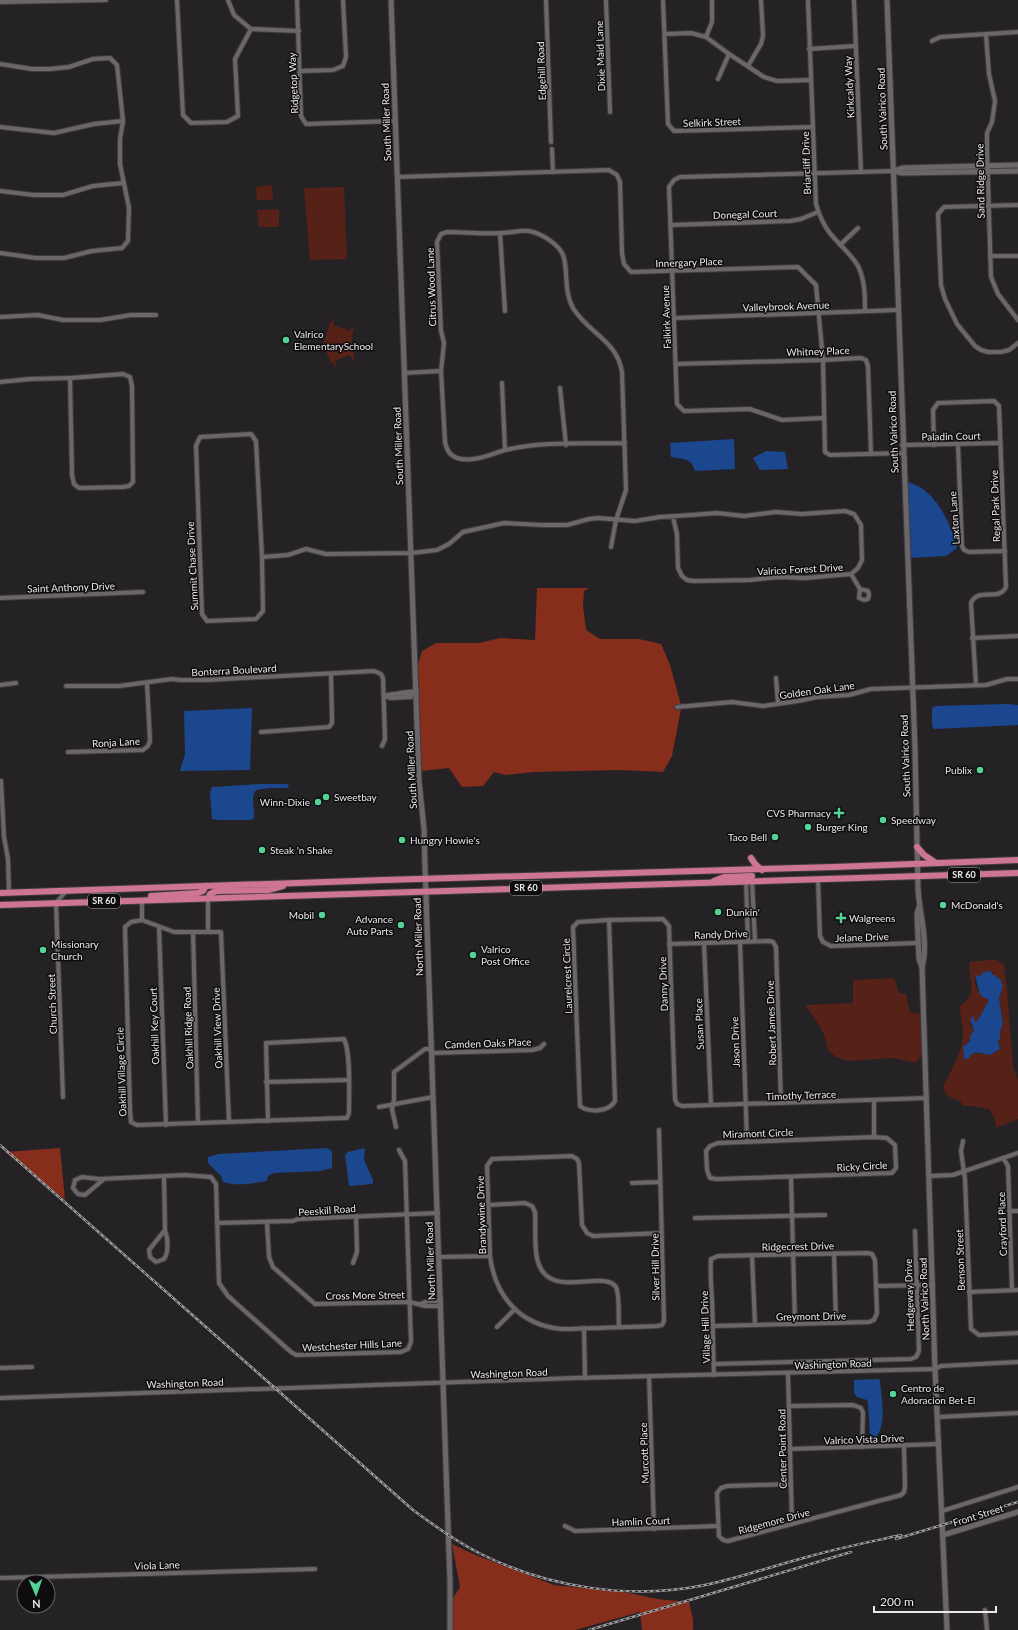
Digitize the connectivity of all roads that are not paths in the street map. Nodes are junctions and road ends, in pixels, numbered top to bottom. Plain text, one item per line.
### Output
1 (106, 0) edge
2 (178, 0) edge
3 (228, 0) edge
4 (297, 0) edge
5 (343, 0) edge
6 (391, 0) edge
7 (546, 0) edge
8 (606, 0) edge
9 (663, 0) edge
10 (712, 0) edge
11 (761, 0) edge
12 (808, 0) edge
13 (854, 0) edge
14 (887, 0) edge
15 (0, 2) edge
16 (251, 29) junction
17 (299, 31) junction
18 (1018, 32) edge
19 (665, 34) junction
20 (986, 35) junction
21 (706, 37) junction
22 (932, 41) dead end
23 (856, 46) junction
24 (809, 49) junction
25 (728, 54) junction
26 (0, 64) edge
27 (748, 66) junction
28 (300, 71) junction
29 (718, 79) dead end
30 (810, 80) junction
31 (610, 112) dead end
32 (123, 121) junction
33 (395, 121) junction
34 (0, 127) edge
35 (812, 127) junction
36 (551, 142) dead end
37 (552, 149) dead end
38 (1018, 165) edge
39 (987, 168) junction
40 (894, 171) junction
41 (1018, 171) edge
42 (553, 172) junction
43 (861, 172) junction
44 (814, 174) junction
45 (397, 177) junction
46 (123, 183) junction
47 (0, 190) edge
48 (1018, 205) edge
49 (988, 206) junction
50 (818, 212) junction
51 (671, 225) junction
52 (858, 228) dead end
53 (500, 233) junction
54 (840, 245) junction
55 (0, 253) edge
56 (990, 256) junction
57 (1018, 256) edge
58 (673, 271) junction
59 (898, 310) junction
60 (505, 311) dead end
61 (865, 311) junction
62 (819, 313) junction
63 (156, 316) dead end
64 (0, 317) edge
65 (675, 318) junction
66 (1018, 320) edge
67 (1018, 343) edge
68 (823, 360) junction
69 (676, 364) junction
70 (441, 371) junction
71 (404, 373) junction
72 (70, 378) junction
73 (0, 382) edge
74 (502, 383) dead end
75 (560, 388) dead end
76 (824, 418) junction
77 (1000, 442) junction
78 (625, 443) junction
79 (958, 444) junction
80 (566, 445) junction
81 (902, 445) junction
82 (934, 445) junction
83 (505, 450) junction
84 (903, 453) junction
85 (871, 454) junction
86 (673, 517) junction
87 (616, 520) junction
88 (611, 547) dead end
89 (1004, 551) junction
90 (412, 553) junction
91 (262, 557) junction
92 (851, 574) junction
93 (860, 589) dead end
94 (143, 592) dead end
95 (0, 598) edge
96 (1018, 636) edge
97 (972, 638) junction
98 (331, 674) junction
99 (776, 678) dead end
100 (1018, 679) edge
101 (148, 683) junction
102 (0, 684) edge
103 (16, 684) dead end
104 (976, 685) junction
105 (66, 686) dead end
106 (912, 688) junction
107 (417, 693) junction
108 (384, 696) junction
109 (778, 704) junction
110 (677, 707) dead end
111 (261, 732) dead end
112 (382, 746) dead end
113 (68, 752) dead end
114 (1, 781) dead end
115 (917, 847) junction
116 (752, 858) dead end
117 (1018, 860) edge
118 (917, 864) junction
119 (936, 864) junction
120 (762, 870) junction
121 (1018, 870) edge
122 (1011, 873) junction
123 (1018, 873) edge
124 (565, 875) junction
125 (749, 876) junction
126 (918, 876) junction
127 (426, 879) junction
128 (818, 880) junction
129 (288, 884) junction
130 (206, 886) junction
131 (565, 887) junction
132 (66, 891) junction
133 (426, 891) junction
134 (0, 893) edge
135 (9, 893) junction
136 (208, 898) junction
137 (142, 900) junction
138 (128, 901) junction
139 (56, 903) junction
140 (0, 905) edge
141 (919, 906) junction
142 (142, 920) junction
143 (609, 920) junction
144 (159, 927) junction
145 (193, 932) junction
146 (208, 932) junction
147 (748, 941) junction
148 (755, 941) junction
149 (740, 942) junction
150 (773, 942) joint
151 (704, 943) junction
152 (918, 943) junction
153 (670, 944) junction
154 (922, 967) junction
155 (544, 1044) dead end
156 (431, 1051) junction
157 (349, 1080) junction
158 (266, 1082) junction
159 (63, 1097) dead end
160 (434, 1097) junction
161 (927, 1098) junction
162 (874, 1100) junction
163 (677, 1104) joint
164 (746, 1104) junction
165 (782, 1104) junction
166 (393, 1105) junction
167 (711, 1105) junction
168 (379, 1107) dead end
169 (268, 1121) junction
170 (229, 1122) junction
171 (198, 1124) junction
172 (166, 1125) junction
173 (396, 1127) dead end
174 (658, 1130) dead end
175 (874, 1137) junction
176 (747, 1141) junction
177 (963, 1141) dead end
178 (399, 1150) dead end
179 (1018, 1153) edge
180 (1003, 1158) junction
181 (963, 1172) junction
182 (164, 1176) junction
183 (930, 1176) junction
184 (791, 1177) junction
185 (104, 1179) junction
186 (632, 1182) dead end
187 (660, 1182) junction
188 (488, 1205) junction
189 (1010, 1211) junction
190 (1018, 1211) edge
191 (438, 1213) junction
192 (406, 1214) junction
193 (825, 1215) dead end
194 (356, 1216) junction
195 (792, 1216) junction
196 (695, 1218) dead end
197 (267, 1222) junction
198 (217, 1223) junction
199 (165, 1230) junction
200 (915, 1231) dead end
201 (662, 1233) junction
202 (834, 1253) junction
203 (794, 1254) junction
204 (752, 1255) junction
205 (490, 1256) junction
206 (440, 1257) junction
207 (353, 1263) dead end
208 (711, 1279) joint
209 (933, 1285) junction
210 (876, 1286) junction
211 (917, 1286) junction
212 (1012, 1290) junction
213 (1018, 1290) edge
214 (969, 1292) junction
215 (410, 1302) junction
216 (441, 1303) junction
217 (515, 1309) junction
218 (836, 1323) junction
219 (796, 1324) junction
220 (755, 1325) junction
221 (713, 1326) junction
222 (497, 1327) dead end
223 (619, 1327) junction
224 (584, 1328) junction
225 (1018, 1334) edge
226 (1018, 1362) edge
227 (714, 1364) junction
228 (32, 1367) dead end
229 (0, 1368) edge
230 (935, 1369) junction
231 (788, 1374) junction
232 (714, 1375) junction
233 (649, 1376) junction
234 (585, 1378) junction
235 (444, 1383) junction
236 (0, 1398) edge
237 (790, 1406) junction
238 (1018, 1414) edge
239 (938, 1417) junction
240 (939, 1444) junction
241 (904, 1446) junction
242 (862, 1447) junction
243 (790, 1449) junction
244 (791, 1484) junction
245 (1018, 1486) edge
246 (942, 1511) junction
247 (1018, 1512) edge
248 (792, 1524) junction
249 (565, 1526) dead end
250 (718, 1526) junction
251 (654, 1528) junction
252 (943, 1535) junction
253 (315, 1569) dead end
254 (0, 1578) edge
255 (985, 1610) dead end
256 (450, 1630) edge
257 (947, 1630) edge
258 (987, 1630) edge

1 - 15 street
2 - 16 street
3 - 16 street
4 - 17 street, Ridgetop Way
5 - 28 street
6 - 33 street, South Miller Road
7 - 36 street, Edgehill Road
8 - 31 street, Dixie Maid Lane
9 - 19 street, Selkirk Street
10 - 21 street
11 - 27 street
12 - 24 street, Briarcliff Drive
13 - 23 street, Kirkcaldy Way
14 - 40 street, South Valrico Road
16 - 17 street
17 - 28 street, Ridgetop Way
18 - 20 street
19 - 21 street
19 - 35 street, Selkirk Street
20 - 22 street
20 - 39 street, Sand Ridge Drive
21 - 25 street
23 - 24 street
23 - 43 street, Kirkcaldy Way
24 - 30 street, Briarcliff Drive
25 - 27 street
25 - 29 street
26 - 32 street
27 - 30 street
28 - 33 street, Ridgetop Way
30 - 35 street, Briarcliff Drive
32 - 34 street
32 - 46 street
33 - 45 street, South Miller Road
35 - 44 street, Briarcliff Drive
37 - 42 street
38 - 39 street
39 - 40 street
39 - 41 street
39 - 49 street, Sand Ridge Drive
40 - 43 street, Falkirk Avenue
40 - 59 street, South Valrico Road
42 - 45 street, Innergary Place
42 - 58 street, Innergary Place
43 - 44 street, Falkirk Avenue
44 - 50 street, Briarcliff Drive
44 - 51 street, Falkirk Avenue
45 - 71 street, South Miller Road
46 - 47 street
46 - 55 street
48 - 49 street
49 - 56 street, Sand Ridge Drive
49 - 67 street
50 - 51 street, Donegal Court
50 - 54 street, Briarcliff Drive
51 - 58 street, Falkirk Avenue
52 - 54 street
53 - 60 street
53 - 70 street, Citrus Wood Lane
53 - 78 street, Citrus Wood Lane
54 - 61 street, Briarcliff Drive
56 - 57 street
56 - 66 street, Sand Ridge Drive
58 - 62 street, Innergary Place
58 - 65 street, Falkirk Avenue
59 - 61 street, Valleybrook Avenue
59 - 81 street, South Valrico Road
61 - 62 street, Valleybrook Avenue
62 - 65 street, Valleybrook Avenue
62 - 68 street, Innergary Place
63 - 64 street
65 - 69 street, Falkirk Avenue
68 - 69 street, Whitney Place
68 - 76 street, Innergary Place
68 - 85 street, Whitney Place
69 - 76 street, Falkirk Avenue
70 - 71 street
70 - 83 street, Citrus Wood Lane
71 - 90 street, South Miller Road
72 - 72 street
72 - 73 street
74 - 83 street
75 - 80 street
76 - 85 street, Innergary Place
77 - 79 street, Paladin Court
77 - 82 street, Regal Park Drive
77 - 89 street, Regal Park Drive
78 - 80 street, Citrus Wood Lane
78 - 87 street, Citrus Wood Lane
79 - 82 street, Paladin Court
79 - 89 street, Laxton Lane
80 - 83 street, Citrus Wood Lane
81 - 82 street, Paladin Court
81 - 84 street, South Valrico Road
84 - 85 street, Innergary Place
84 - 106 street, South Valrico Road
86 - 87 street, Valrico Forest Drive
86 - 92 street, Valrico Forest Drive
86 - 92 street, Valrico Forest Drive
87 - 88 street, Citrus Wood Lane
87 - 90 street, Valrico Forest Drive
89 - 97 street, Regal Park Drive
90 - 91 street, Valrico Forest Drive
90 - 107 street, South Miller Road
91 - 91 street, Summit Chase Drive
92 - 93 street
94 - 95 street, Saint Anthony Drive
96 - 97 street
97 - 104 street, Regal Park Drive
98 - 101 street, Bonterra Boulevard
98 - 108 street, Bonterra Boulevard
98 - 111 street
99 - 109 street
100 - 104 street, Golden Oak Lane
101 - 105 street, Bonterra Boulevard
101 - 113 street, Ronja Lane
102 - 103 street
104 - 106 street, Golden Oak Lane
106 - 109 street, Golden Oak Lane
106 - 115 street, South Valrico Road
107 - 108 street
107 - 108 street
107 - 127 street, South Miller Road
108 - 112 street, Bonterra Boulevard
109 - 110 street, Golden Oak Lane
114 - 135 street
115 - 118 street, South Valrico Road
115 - 119 highway
116 - 120 highway
117 - 119 highway, SR 60
118 - 119 highway, SR 60
118 - 120 highway, SR 60
118 - 126 street, North Valrico Road
120 - 125 highway, SR 60
121 - 122 highway
122 - 123 highway, SR 60
122 - 126 highway, SR 60
124 - 125 highway, SR 60
124 - 127 highway, SR 60
124 - 131 highway
125 - 128 highway, SR 60
125 - 131 highway, SR 60
125 - 147 street
125 - 148 street
126 - 128 highway, SR 60
126 - 141 street, North Valrico Road
127 - 129 highway, SR 60
127 - 133 street, South Miller Road
128 - 152 street, Jelane Drive
129 - 130 highway, SR 60
129 - 136 highway
130 - 132 highway, SR 60
130 - 138 highway
131 - 133 highway, SR 60
132 - 135 highway, SR 60
132 - 139 street
133 - 136 highway, SR 60
133 - 156 street, North Miller Road
134 - 135 highway, SR 60
136 - 137 highway, SR 60
136 - 146 street
137 - 138 highway, SR 60
137 - 142 street
138 - 139 highway, SR 60
139 - 140 highway, SR 60
139 - 159 street, Church Street
141 - 152 street, North Valrico Road
141 - 154 street, North Valrico Road
142 - 144 street
142 - 172 street, Oakhill Village Circle
143 - 143 street, Laurelcrest Circle
143 - 153 street, Danny Drive
144 - 145 street
144 - 172 street, Oakhill Key Court
145 - 146 street
145 - 171 street, Oakhill Ridge Road
146 - 170 street, Oakhill View Drive
147 - 148 street, Randy Drive
147 - 149 street, Randy Drive
148 - 150 street, Randy Drive
149 - 151 street, Randy Drive
149 - 164 street, Jason Drive
150 - 165 street, Robert James Drive
151 - 153 street, Randy Drive
151 - 167 street, Susan Place
152 - 154 street, North Valrico Road
153 - 163 street, Danny Drive
154 - 161 street, North Valrico Road
155 - 156 street, Camden Oaks Place
156 - 160 street, North Miller Road
156 - 166 street
157 - 158 street
157 - 158 street, Oakhill Village Circle
157 - 169 street, Oakhill Village Circle
158 - 169 street, Oakhill Village Circle
160 - 166 street
160 - 191 street, North Miller Road
161 - 162 street, Timothy Terrace
161 - 183 street, North Valrico Road
162 - 165 street, Timothy Terrace
162 - 175 street
163 - 167 street, Timothy Terrace
164 - 165 street, Timothy Terrace
164 - 167 street, Timothy Terrace
164 - 176 street, Jason Drive
166 - 168 street
166 - 173 street
169 - 170 street, Oakhill Village Circle
170 - 171 street, Oakhill Village Circle
171 - 172 street, Oakhill Village Circle
174 - 187 street, Silver Hill Drive
175 - 176 street, Miramont Circle
175 - 184 street, Ricky Circle
176 - 184 street, Miramont Circle
177 - 181 street, Benson Street
178 - 192 street, Westchester Hills Lane
179 - 180 street
180 - 181 street
180 - 189 street, Crayford Place
181 - 183 street
181 - 214 street, Benson Street
182 - 185 street, Westchester Hills Lane
182 - 198 street, Westchester Hills Lane
182 - 199 street
183 - 209 street, North Valrico Road
184 - 195 street
185 - 185 street, Westchester Hills Lane
186 - 187 street
187 - 201 street, Silver Hill Drive
188 - 201 street, Brandywine Drive
188 - 205 street, Brandywine Drive
188 - 223 street
189 - 190 street
189 - 212 street, Crayford Place
191 - 192 street, Peeskill Road
191 - 206 street, North Miller Road
192 - 194 street, Peeskill Road
192 - 215 street, Westchester Hills Lane
193 - 195 street
194 - 197 street, Peeskill Road
194 - 207 street
195 - 196 street
195 - 203 street
197 - 198 street, Peeskill Road
197 - 215 street, Cross More Street
198 - 215 street, Westchester Hills Lane
199 - 199 street
200 - 211 street, Hedgeway Drive
201 - 223 street, Silver Hill Drive
202 - 203 street, Ridgecrest Drive
202 - 210 street, Ridgecrest Drive
202 - 218 street
203 - 204 street, Ridgecrest Drive
203 - 219 street
204 - 208 street, Ridgecrest Drive
204 - 220 street
205 - 206 street
205 - 217 street, Brandywine Drive
206 - 216 street, North Miller Road
208 - 221 street, Village Hill Drive
209 - 211 street
209 - 230 street, North Valrico Road
210 - 211 street
210 - 218 street, Greymont Drive
211 - 227 street, Hedgeway Drive
212 - 213 street
212 - 214 street
214 - 225 street, Benson Street
215 - 216 street, Cross More Street
216 - 235 street, North Miller Road
217 - 222 street
217 - 224 street, Brandywine Drive
218 - 219 street, Greymont Drive
219 - 220 street, Greymont Drive
220 - 221 street, Greymont Drive
221 - 227 street, Village Hill Drive
223 - 224 street, Silver Hill Drive
224 - 234 street
226 - 230 street, Washington Road
227 - 232 street, Village Hill Drive
228 - 229 street
230 - 231 street, Washington Road
230 - 239 street, North Valrico Road
231 - 232 street, Washington Road
231 - 237 street, Center Point Road
232 - 233 street, Washington Road
233 - 234 street, Washington Road
233 - 251 street, Murcott Place
234 - 235 street, Washington Road
235 - 236 street, Washington Road
235 - 256 street, North Miller Road
237 - 242 street
237 - 243 street, Center Point Road
238 - 239 street
239 - 240 street, North Valrico Road
240 - 241 street, Valrico Vista Drive
240 - 246 street, North Valrico Road
241 - 242 street, Valrico Vista Drive
241 - 248 street, Ridgemore Drive
242 - 243 street, Valrico Vista Drive
243 - 244 street, Center Point Road
244 - 248 street, Center Point Road
244 - 250 street
245 - 246 street
246 - 252 street, North Valrico Road
247 - 252 street, Front Street
248 - 250 street, Ridgemore Drive
249 - 251 street, Hamlin Court
250 - 251 street, Hamlin Court
252 - 257 street, North Valrico Road
253 - 254 street, Viola Lane
255 - 258 street

